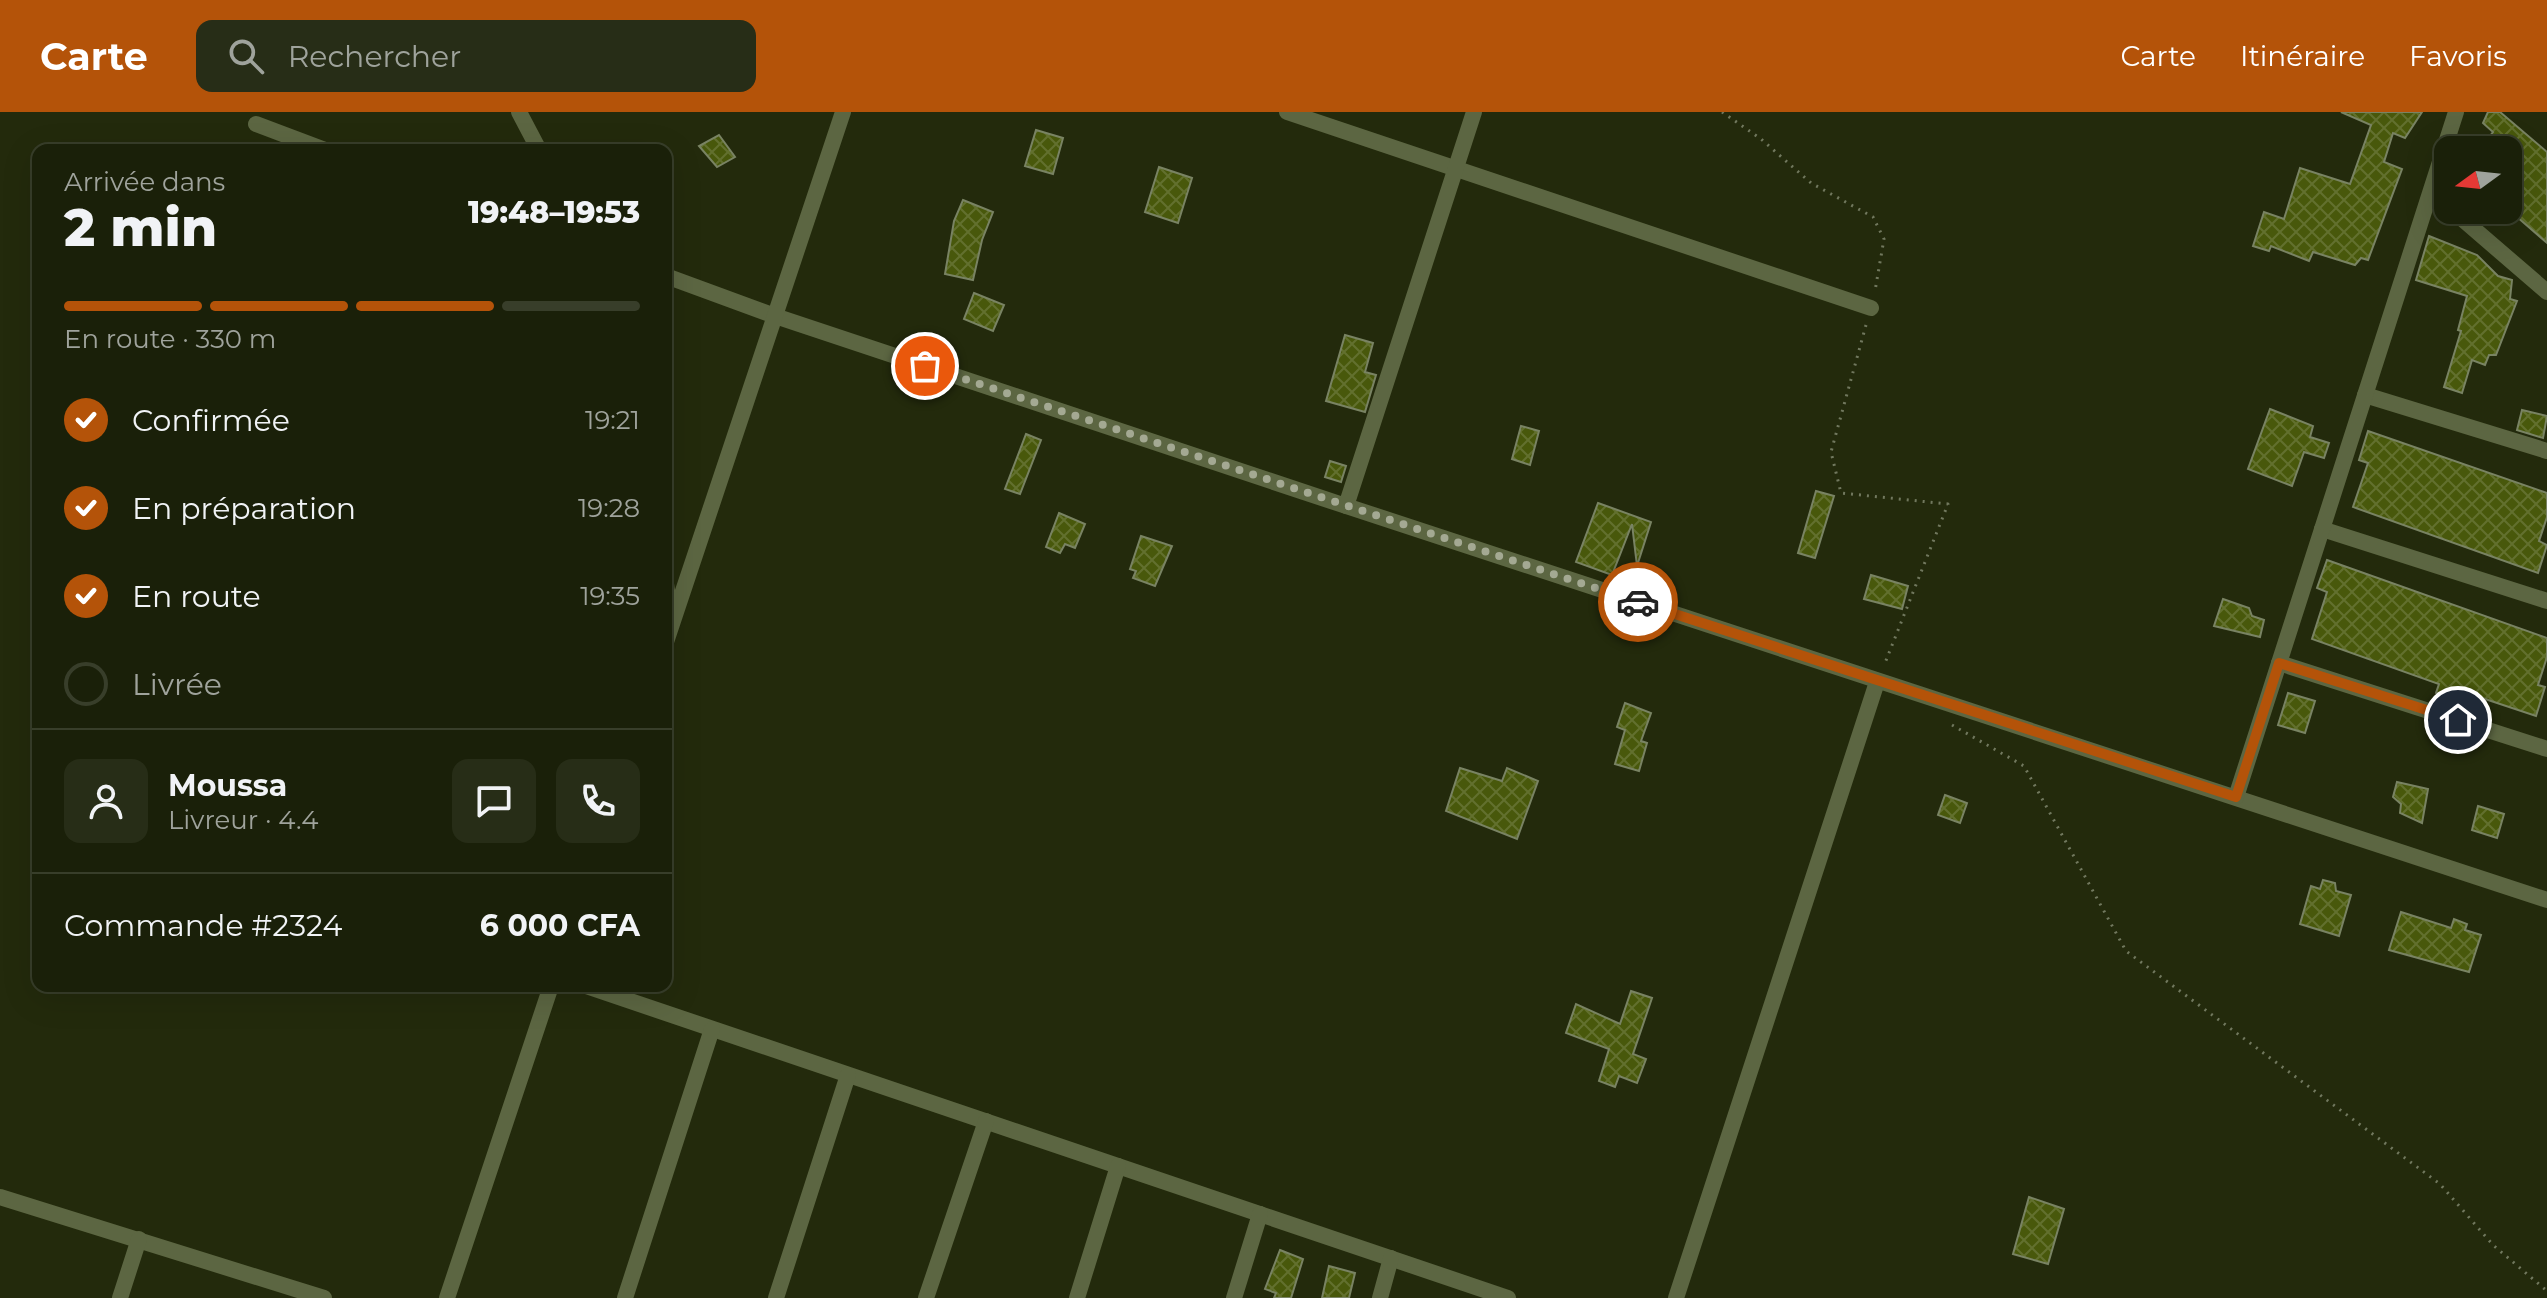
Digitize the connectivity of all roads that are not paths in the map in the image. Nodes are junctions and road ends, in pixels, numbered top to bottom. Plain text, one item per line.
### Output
1 (519, 112) edge
2 (843, 112) edge
3 (1287, 112) edge
4 (1474, 112) edge
5 (2456, 112) edge
6 (256, 124) dead end
7 (309, 144) edge
8 (536, 144) edge
9 (1456, 169) junction
10 (2430, 191) junction
11 (2434, 194) edge
12 (2468, 224) edge
13 (672, 278) edge
14 (2547, 292) edge
15 (1871, 308) road end
16 (775, 316) junction
17 (2365, 395) junction
18 (2547, 451) edge
19 (1346, 506) junction
20 (2322, 529) junction
21 (2547, 601) edge
22 (672, 625) edge
23 (2279, 663) junction
24 (1877, 682) junction
25 (2547, 749) edge
26 (2236, 797) junction
27 (2547, 900) edge
28 (549, 992) edge
29 (604, 992) edge
30 (712, 1029) junction
31 (848, 1075) junction
32 (986, 1121) junction
33 (1118, 1166) junction
34 (0, 1197) edge
35 (1260, 1214) junction
36 (139, 1239) junction
37 (1391, 1258) junction
38 (120, 1298) edge
39 (324, 1298) edge
40 (447, 1298) edge
41 (625, 1298) edge
42 (776, 1298) edge
43 (926, 1298) edge
44 (1077, 1298) edge
45 (1234, 1298) edge
46 (1380, 1298) edge
47 (1508, 1298) edge
48 (1676, 1298) edge

1 - 8 street
2 - 16 street
3 - 9 street
4 - 9 street
5 - 10 street
6 - 7 street
9 - 15 street
9 - 19 street
10 - 11 street
10 - 17 street
12 - 14 street
13 - 16 street
16 - 19 street
16 - 22 street
17 - 18 street
17 - 20 street
19 - 24 street
20 - 21 street
20 - 23 street
23 - 25 street
23 - 26 street
24 - 26 street
24 - 48 street
26 - 27 street
28 - 40 street
29 - 30 street
30 - 31 street
30 - 41 street
31 - 32 street
31 - 42 street
32 - 33 street
32 - 43 street
33 - 35 street
33 - 44 street
34 - 36 street
35 - 37 street
35 - 45 street
36 - 38 street
36 - 39 street
37 - 46 street
37 - 47 street

